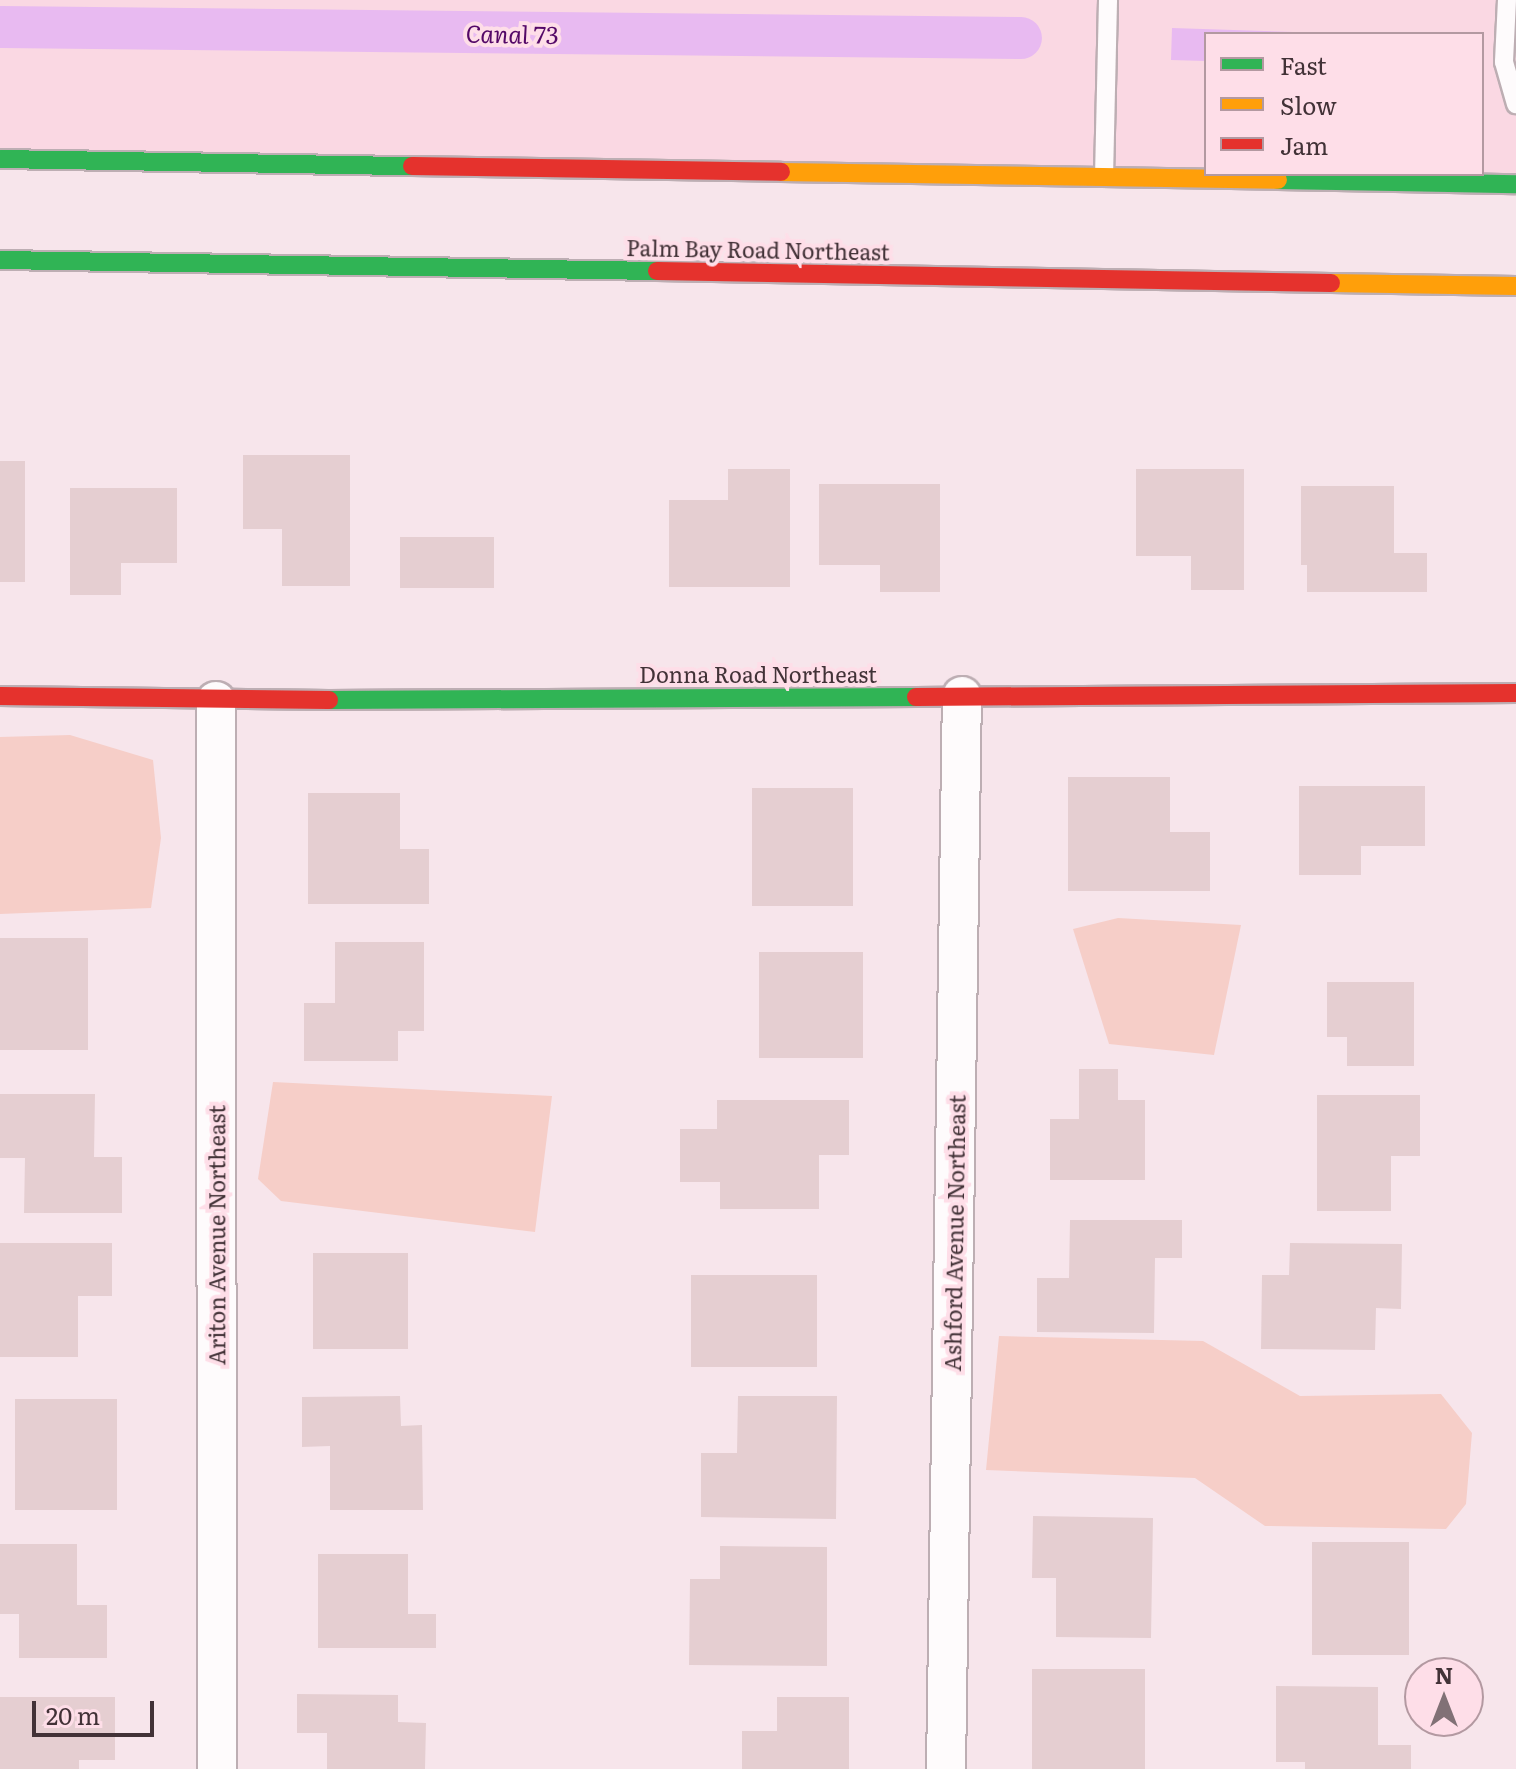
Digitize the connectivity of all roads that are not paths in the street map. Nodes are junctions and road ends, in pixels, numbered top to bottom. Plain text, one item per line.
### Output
1 (1108, 0) edge
2 (1507, 0) edge
3 (1516, 104) edge
4 (0, 159) edge
5 (1104, 177) junction
6 (1516, 184) edge
7 (0, 260) edge
8 (1516, 286) edge
9 (1516, 693) edge
10 (0, 696) edge
11 (962, 696) junction
12 (216, 701) junction
13 (217, 1769) edge
14 (946, 1769) edge

1 - 5 lane
2 - 3 lane
4 - 5 main road
5 - 6 main road
7 - 8 main road, Palm Bay Road Northeast
9 - 11 main road, Donna Road Northeast
10 - 12 main road, Donna Road Northeast
11 - 12 main road, Donna Road Northeast
11 - 14 street, Ashford Avenue Northeast
12 - 13 street, Ariton Avenue Northeast

